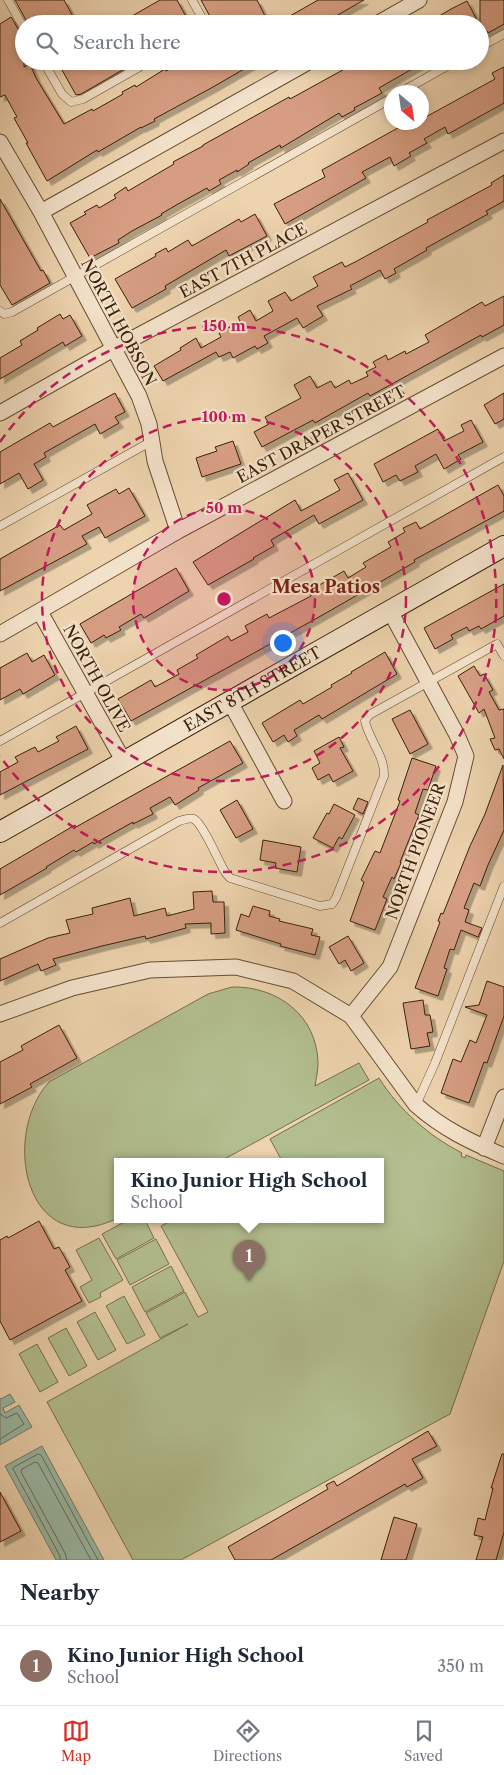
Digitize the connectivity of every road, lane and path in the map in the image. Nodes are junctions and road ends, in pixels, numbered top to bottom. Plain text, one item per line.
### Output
1 (8, 0) edge
2 (192, 0) edge
3 (419, 0) edge
4 (17, 15) edge
5 (200, 15) edge
6 (393, 15) edge
7 (504, 34) edge
8 (489, 42) edge
9 (48, 70) edge
10 (134, 70) edge
11 (294, 70) edge
12 (440, 70) edge
13 (413, 85) edge
14 (384, 103) edge
15 (504, 141) edge
16 (0, 142) edge
17 (41, 212) junction
18 (76, 277) junction
19 (1, 314) edge
20 (115, 348) junction
21 (504, 356) edge
22 (0, 413) edge
23 (152, 441) junction
24 (504, 457) edge
25 (0, 526) edge
26 (178, 530) junction
27 (504, 546) edge
28 (390, 611) junction
29 (40, 612) junction
30 (0, 634) edge
31 (504, 656) edge
32 (428, 682) junction
33 (85, 692) junction
34 (230, 702) junction
35 (0, 741) edge
36 (124, 762) junction
37 (284, 801) dead end
38 (0, 832) edge
39 (504, 886) edge
40 (0, 923) edge
41 (0, 1014) edge
42 (351, 1016) junction
43 (504, 1098) edge
44 (416, 1105) junction
45 (484, 1148) junction
46 (504, 1156) edge

1 - 4 lane
2 - 5 lane
3 - 6 street
7 - 8 lane
9 - 10 lane
11 - 17 street
12 - 13 lane
14 - 18 lane
15 - 20 street, EAST 7TH PLACE
16 - 17 street, NORTH HOBSON
17 - 18 street, NORTH HOBSON
18 - 19 lane
18 - 20 street, NORTH HOBSON
20 - 22 street, EAST 7TH PLACE
20 - 23 street, NORTH HOBSON
21 - 26 street, EAST DRAPER STREET
23 - 25 lane
23 - 26 street, NORTH HOBSON
24 - 33 lane
26 - 29 street, EAST DRAPER STREET
27 - 28 street, EAST 8TH STREET
28 - 32 street, NORTH PIONEER
28 - 34 street, EAST 8TH STREET
29 - 30 street, EAST DRAPER STREET
29 - 33 street, NORTH OLIVE
31 - 32 lane
32 - 40 lane
32 - 42 street, NORTH PIONEER
33 - 35 lane
33 - 36 street, NORTH OLIVE
34 - 36 street, EAST 8TH STREET
34 - 37 street
36 - 38 street, EAST 8TH STREET
39 - 44 lane
41 - 42 street
42 - 44 street
43 - 45 street
44 - 45 street
45 - 46 street

